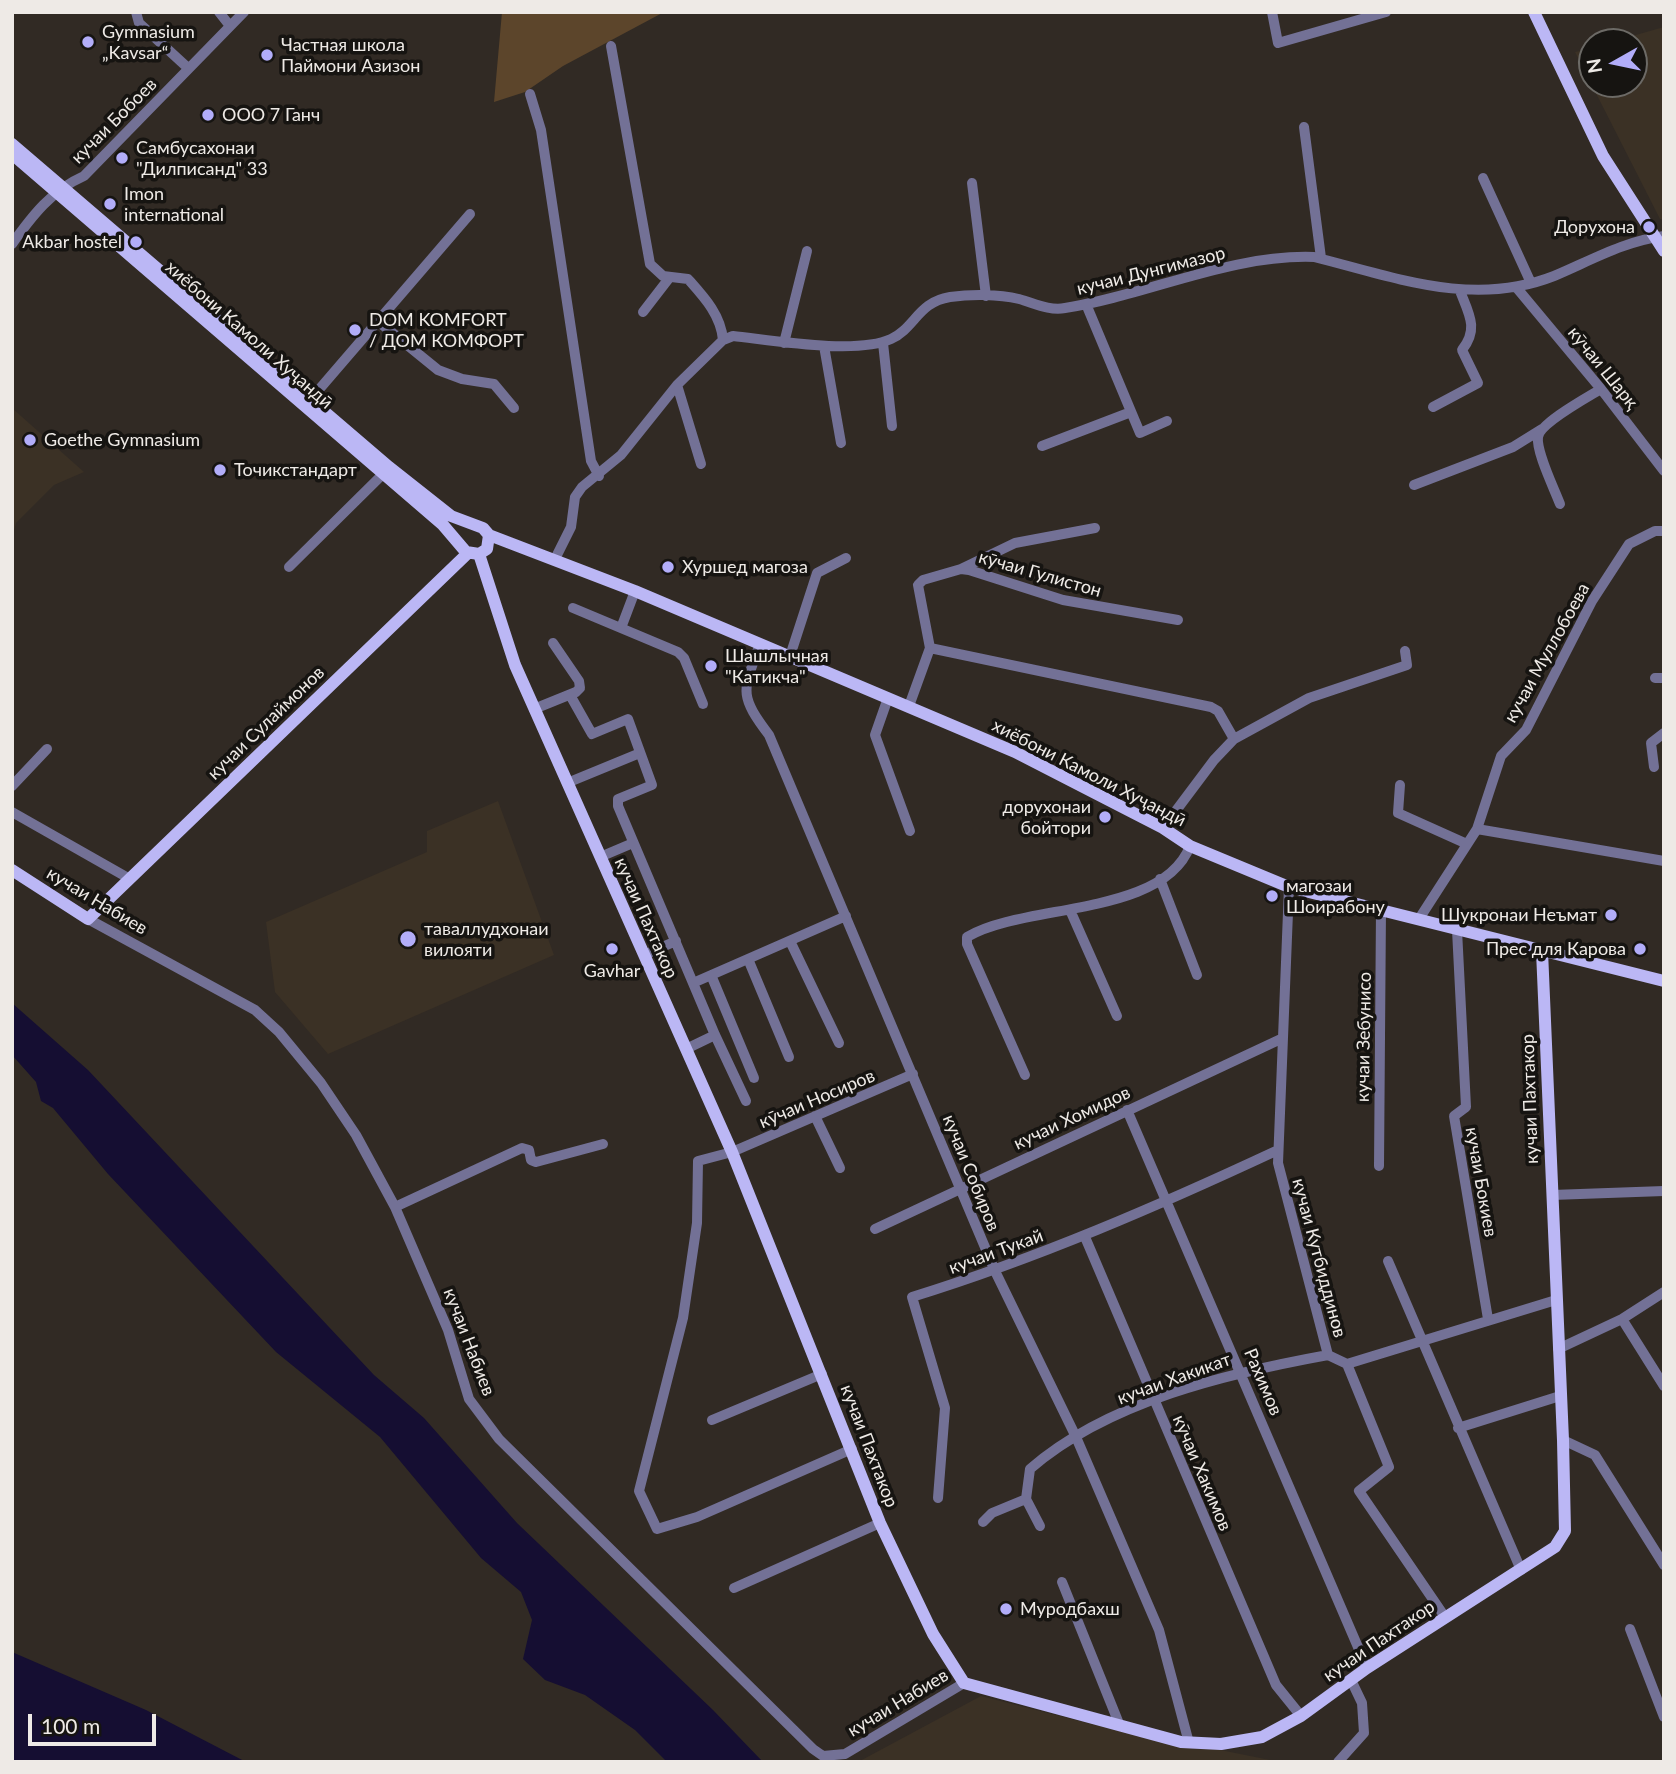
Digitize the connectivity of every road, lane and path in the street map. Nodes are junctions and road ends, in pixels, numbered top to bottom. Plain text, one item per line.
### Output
1 (136, 12) edge
2 (219, 12) edge
3 (244, 12) edge
4 (1272, 12) edge
5 (1386, 12) edge
6 (1534, 12) edge
7 (230, 26) junction
8 (611, 46) dead end
9 (188, 68) junction
10 (530, 94) dead end
11 (1304, 127) dead end
12 (12, 144) edge
13 (12, 154) edge
14 (1483, 178) dead end
15 (972, 183) dead end
16 (60, 189) junction
17 (470, 214) dead end
18 (1658, 237) edge
19 (12, 244) edge
20 (807, 251) dead end
21 (1664, 251) edge
22 (1321, 258) junction
23 (670, 277) junction
24 (1531, 283) junction
25 (1516, 287) junction
26 (1460, 291) junction
27 (986, 296) junction
28 (1086, 304) junction
29 (643, 312) dead end
30 (379, 322) junction
31 (723, 340) junction
32 (784, 343) junction
33 (883, 343) junction
34 (824, 346) junction
35 (677, 385) junction
36 (1601, 389) junction
37 (310, 400) junction
38 (1433, 407) dead end
39 (514, 408) dead end
40 (1131, 412) junction
41 (1167, 421) dead end
42 (892, 426) dead end
43 (1542, 429) junction
44 (841, 443) dead end
45 (1042, 446) dead end
46 (701, 464) dead end
47 (386, 470) junction
48 (1664, 471) edge
49 (599, 476) junction
50 (1414, 485) dead end
51 (1560, 504) dead end
52 (478, 526) junction
53 (1095, 528) dead end
54 (1664, 531) edge
55 (489, 535) junction
56 (515, 544) junction
57 (473, 551) junction
58 (846, 558) dead end
59 (555, 559) junction
60 (289, 567) dead end
61 (961, 569) junction
62 (635, 591) junction
63 (573, 608) dead end
64 (1178, 620) dead end
65 (621, 628) junction
66 (553, 643) dead end
67 (760, 644) junction
68 (930, 648) junction
69 (1405, 651) dead end
70 (790, 656) junction
71 (570, 695) junction
72 (888, 698) junction
73 (703, 704) dead end
74 (909, 706) junction
75 (534, 709) junction
76 (1664, 733) edge
77 (1234, 739) junction
78 (47, 749) dead end
79 (640, 752) junction
80 (1654, 767) dead end
81 (567, 783) junction
82 (1400, 785) dead end
83 (12, 786) edge
84 (12, 812) edge
85 (1163, 828) junction
86 (1477, 829) junction
87 (910, 831) dead end
88 (633, 843) junction
89 (1466, 844) junction
90 (1191, 846) junction
91 (600, 857) junction
92 (1664, 861) edge
93 (12, 870) edge
94 (1160, 878) junction
95 (130, 880) junction
96 (1289, 887) junction
97 (1381, 909) junction
98 (1070, 910) junction
99 (846, 916) junction
100 (88, 919) junction
101 (1419, 919) junction
102 (1457, 930) junction
103 (676, 941) junction
104 (790, 941) junction
105 (1542, 951) junction
106 (644, 955) junction
107 (748, 959) junction
108 (711, 975) junction
109 (1197, 975) dead end
110 (1664, 981) edge
111 (693, 983) junction
112 (1117, 1016) dead end
113 (715, 1035) junction
114 (1283, 1038) junction
115 (839, 1043) dead end
116 (686, 1049) junction
117 (789, 1057) dead end
118 (914, 1074) junction
119 (1025, 1075) dead end
120 (754, 1078) dead end
121 (746, 1101) dead end
122 (1127, 1110) junction
123 (815, 1116) junction
124 (603, 1144) dead end
125 (1279, 1150) junction
126 (732, 1152) junction
127 (1379, 1166) dead end
128 (840, 1168) dead end
129 (961, 1187) junction
130 (1664, 1191) edge
131 (1552, 1195) junction
132 (1168, 1201) junction
133 (395, 1207) junction
134 (875, 1229) dead end
135 (1085, 1237) junction
136 (1388, 1261) dead end
137 (995, 1271) junction
138 (1664, 1292) edge
139 (1556, 1300) junction
140 (1488, 1319) junction
141 (1622, 1319) junction
142 (1424, 1340) junction
143 (1558, 1349) junction
144 (1328, 1355) junction
145 (1347, 1364) junction
146 (1241, 1371) junction
147 (822, 1374) junction
148 (1664, 1386) edge
149 (1560, 1396) junction
150 (1153, 1400) junction
151 (712, 1420) dead end
152 (1458, 1429) junction
153 (1076, 1437) junction
154 (1563, 1440) junction
155 (852, 1450) junction
156 (938, 1499) dead end
157 (1026, 1499) junction
158 (983, 1522) dead end
159 (880, 1523) junction
160 (1040, 1526) dead end
161 (1664, 1565) edge
162 (1521, 1570) junction
163 (1062, 1582) dead end
164 (734, 1588) dead end
165 (1445, 1617) junction
166 (1630, 1629) dead end
167 (1367, 1668) junction
168 (1351, 1680) junction
169 (964, 1683) junction
170 (1301, 1716) junction
171 (1664, 1717) edge
172 (1120, 1726) junction
173 (1189, 1742) junction
174 (836, 1760) edge
175 (1338, 1762) edge

1 - 9 street
2 - 7 street
3 - 7 street, кучаи Бобоев
4 - 5 street
6 - 18 main road
7 - 9 street, кучаи Бобоев
8 - 23 street
9 - 16 street, кучаи Бобоев
10 - 49 street
11 - 22 street
12 - 16 main road
13 - 16 main road, хиёбони Камоли Хуҷандӣ
14 - 24 street
15 - 27 street
16 - 19 street, кучаи Бобоев
16 - 37 main road
16 - 47 main road, хиёбони Камоли Хуҷандӣ
17 - 30 street
18 - 21 main road
18 - 24 street, кучаи Дунгимазор
20 - 32 street
22 - 26 street, кучаи Дунгимазор
22 - 28 street, кучаи Дунгимазор
23 - 29 street
23 - 31 street
24 - 25 street, кучаи Дунгимазор
25 - 26 street, кучаи Дунгимазор
25 - 36 street, кӯчаи Шарқ
26 - 38 street
27 - 28 street, кучаи Дунгимазор
27 - 33 street, кучаи Дунгимазор
28 - 40 street
30 - 37 street
30 - 39 street
31 - 32 street
31 - 35 street
32 - 34 street
33 - 34 street
33 - 42 street
34 - 44 street
35 - 46 street
35 - 49 street
36 - 43 street
36 - 48 street, кӯчаи Шарқ
37 - 47 main road
40 - 41 street
40 - 45 street
43 - 50 street
43 - 51 street
47 - 52 main road
47 - 57 main road, хиёбони Камоли Хуҷандӣ
47 - 60 street
49 - 59 street
52 - 55 main road
52 - 57 main road, кучаи Сулаймонов
53 - 61 street
54 - 86 street, кучаи Муллобоева
55 - 56 main road, хиёбони Камоли Хуҷандӣ
55 - 57 main road
56 - 57 main road
56 - 59 main road, хиёбони Камоли Хуҷандӣ
57 - 75 main road, кучаи Пахтакор
57 - 95 main road, кучаи Сулаймонов
58 - 70 street
59 - 62 main road, хиёбони Камоли Хуҷандӣ
61 - 64 street, кӯчаи Гулистон
61 - 68 street, кӯчаи Гулистон
62 - 65 street
62 - 67 main road, хиёбони Камоли Хуҷандӣ
63 - 65 street
65 - 73 street
66 - 71 street, кучаи Пахтакор
67 - 70 main road, хиёбони Камоли Хуҷандӣ
67 - 99 street, кучаи Собиров
68 - 74 street
68 - 77 street
69 - 77 street
70 - 72 main road, хиёбони Камоли Хуҷандӣ
71 - 75 street
71 - 79 street, кучаи Пахтакор
72 - 74 main road, хиёбони Камоли Хуҷандӣ
72 - 87 street
74 - 85 main road, хиёбони Камоли Хуҷандӣ
75 - 81 main road, кучаи Пахтакор
76 - 80 street
77 - 85 street
78 - 83 street
79 - 81 street
79 - 88 street, кучаи Пахтакор
81 - 91 main road, кучаи Пахтакор
82 - 89 street
84 - 95 street
85 - 90 main road, хиёбони Камоли Хуҷандӣ
86 - 89 street, кучаи Муллобоева
86 - 92 street
88 - 91 street
88 - 103 street, кучаи Пахтакор
89 - 101 street, кучаи Муллобоева
90 - 94 street
90 - 96 main road, хиёбони Камоли Хуҷандӣ
91 - 106 main road, кучаи Пахтакор
93 - 100 main road, кучаи Набиев
94 - 98 street
94 - 109 street
95 - 100 main road, кучаи Сулаймонов
96 - 97 main road, хиёбони Камоли Хуҷандӣ
96 - 114 street, кучаи Кутбиддинов
97 - 101 main road, хиёбони Камоли Хуҷандӣ
97 - 127 street, кучаи Зебунисо
98 - 112 street
98 - 119 street
99 - 104 street
99 - 118 street, кучаи Собиров
100 - 133 street, кучаи Набиев
101 - 102 main road, хиёбони Камоли Хуҷандӣ
102 - 105 main road, хиёбони Камоли Хуҷандӣ
102 - 140 street, кучаи Бокиев
103 - 106 street
103 - 111 street, кучаи Пахтакор
104 - 107 street
104 - 115 street
105 - 110 main road, хиёбони Камоли Хуҷандӣ
105 - 131 main road, кучаи Пахтакор
106 - 116 main road, кучаи Пахтакор
107 - 108 street
107 - 117 street
108 - 111 street
108 - 120 street
111 - 113 street, кучаи Пахтакор
113 - 116 street
113 - 121 street, кучаи Пахтакор
114 - 122 street, кучаи Хомидов
114 - 125 street, кучаи Кутбиддинов
116 - 126 main road, кучаи Пахтакор
118 - 123 street, кӯчаи Носиров
118 - 129 street, кучаи Собиров
122 - 129 street, кучаи Хомидов
122 - 132 street, Рахимов
123 - 126 street, кӯчаи Носиров
123 - 128 street
124 - 133 street
125 - 132 street, кучаи Тукай
125 - 144 street, кучаи Кутбиддинов
126 - 147 main road, кучаи Пахтакор
126 - 155 street, кӯчаи Носиров
129 - 134 street, кучаи Хомидов
129 - 137 street, кучаи Собиров
130 - 131 street
131 - 139 main road, кучаи Пахтакор
132 - 135 street, кучаи Тукай
132 - 146 street, Рахимов
133 - 174 street, кучаи Набиев
135 - 137 street, кучаи Тукай
135 - 150 street, кӯчаи Хакимов
136 - 142 street
137 - 153 street, кучаи Собиров
137 - 156 street, кучаи Тукай
138 - 141 street
139 - 140 street
139 - 143 main road, кучаи Пахтакор
140 - 142 street
141 - 143 street
141 - 148 street
142 - 145 street
142 - 152 street
143 - 149 main road, кучаи Пахтакор
144 - 145 street, кучаи Кутбиддинов
144 - 146 street, кучаи Хакикат
145 - 165 street
146 - 150 street, кучаи Хакикат
146 - 167 street, Рахимов
147 - 151 street, кучаи Пахтакор
147 - 155 main road, кучаи Пахтакор
149 - 152 street
149 - 154 main road, кучаи Пахтакор
150 - 153 street, кучаи Хакикат
150 - 170 street, кӯчаи Хакимов
152 - 162 street
153 - 157 street
153 - 173 street, кучаи Собиров
154 - 161 street
154 - 162 main road, кучаи Пахтакор
155 - 159 main road, кучаи Пахтакор
157 - 158 street
157 - 160 street
159 - 164 street
159 - 169 main road, кучаи Пахтакор
162 - 165 main road, кучаи Пахтакор
163 - 172 street
165 - 167 main road, кучаи Пахтакор
166 - 171 street
167 - 168 main road, кучаи Пахтакор
168 - 170 main road, кучаи Пахтакор
168 - 175 street
169 - 172 main road, кучаи Пахтакор
169 - 174 street, кучаи Набиев
170 - 173 main road, кучаи Пахтакор
172 - 173 main road, кучаи Пахтакор

